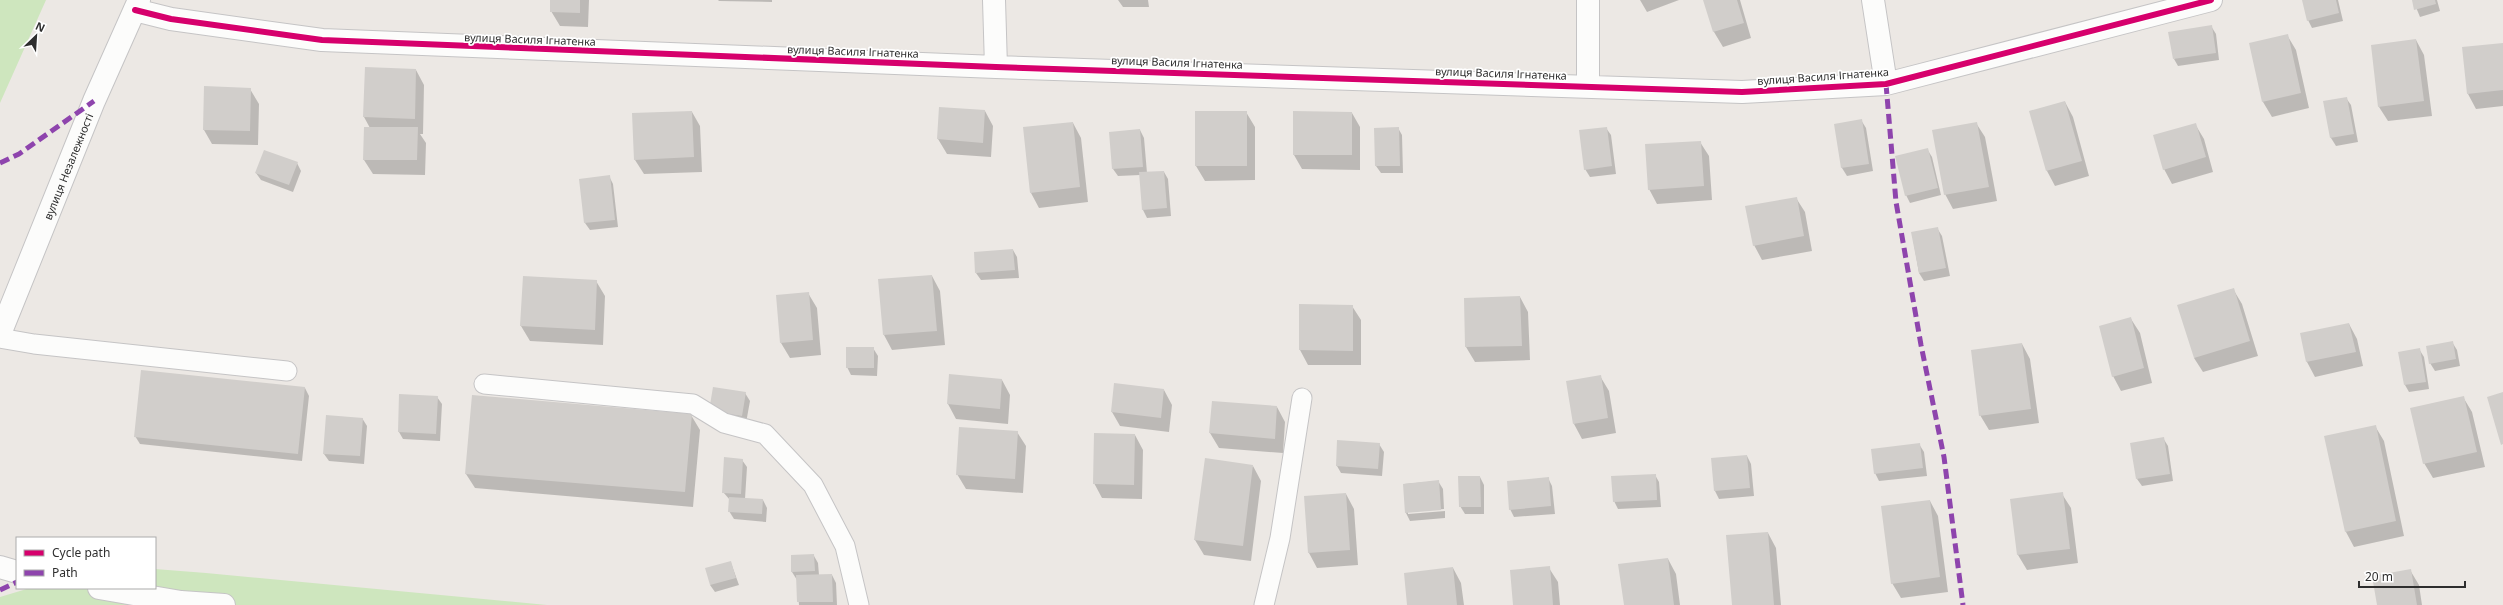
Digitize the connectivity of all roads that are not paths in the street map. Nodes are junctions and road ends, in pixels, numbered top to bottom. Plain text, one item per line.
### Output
1 (994, 0) edge
2 (1588, 0) edge
3 (1873, 0) edge
4 (2211, 0) edge
5 (137, 5) edge
6 (996, 67) junction
7 (1886, 84) junction
8 (1588, 86) junction
9 (0, 334) edge
10 (0, 338) edge
11 (287, 371) dead end
12 (484, 384) dead end
13 (1302, 398) dead end
14 (0, 568) edge
15 (16, 572) edge
16 (105, 589) edge
17 (224, 605) edge
18 (859, 605) edge
19 (1264, 605) edge

1 - 6 street
2 - 8 street
3 - 7 street
4 - 7 street, вулиця Василя Ігнатенка
5 - 6 street, вулиця Василя Ігнатенка
5 - 9 street, вулиця Незалежності
6 - 8 street, вулиця Василя Ігнатенка
7 - 8 street, вулиця Василя Ігнатенка
10 - 11 lane
12 - 18 lane
13 - 19 lane
14 - 15 street
16 - 17 street

